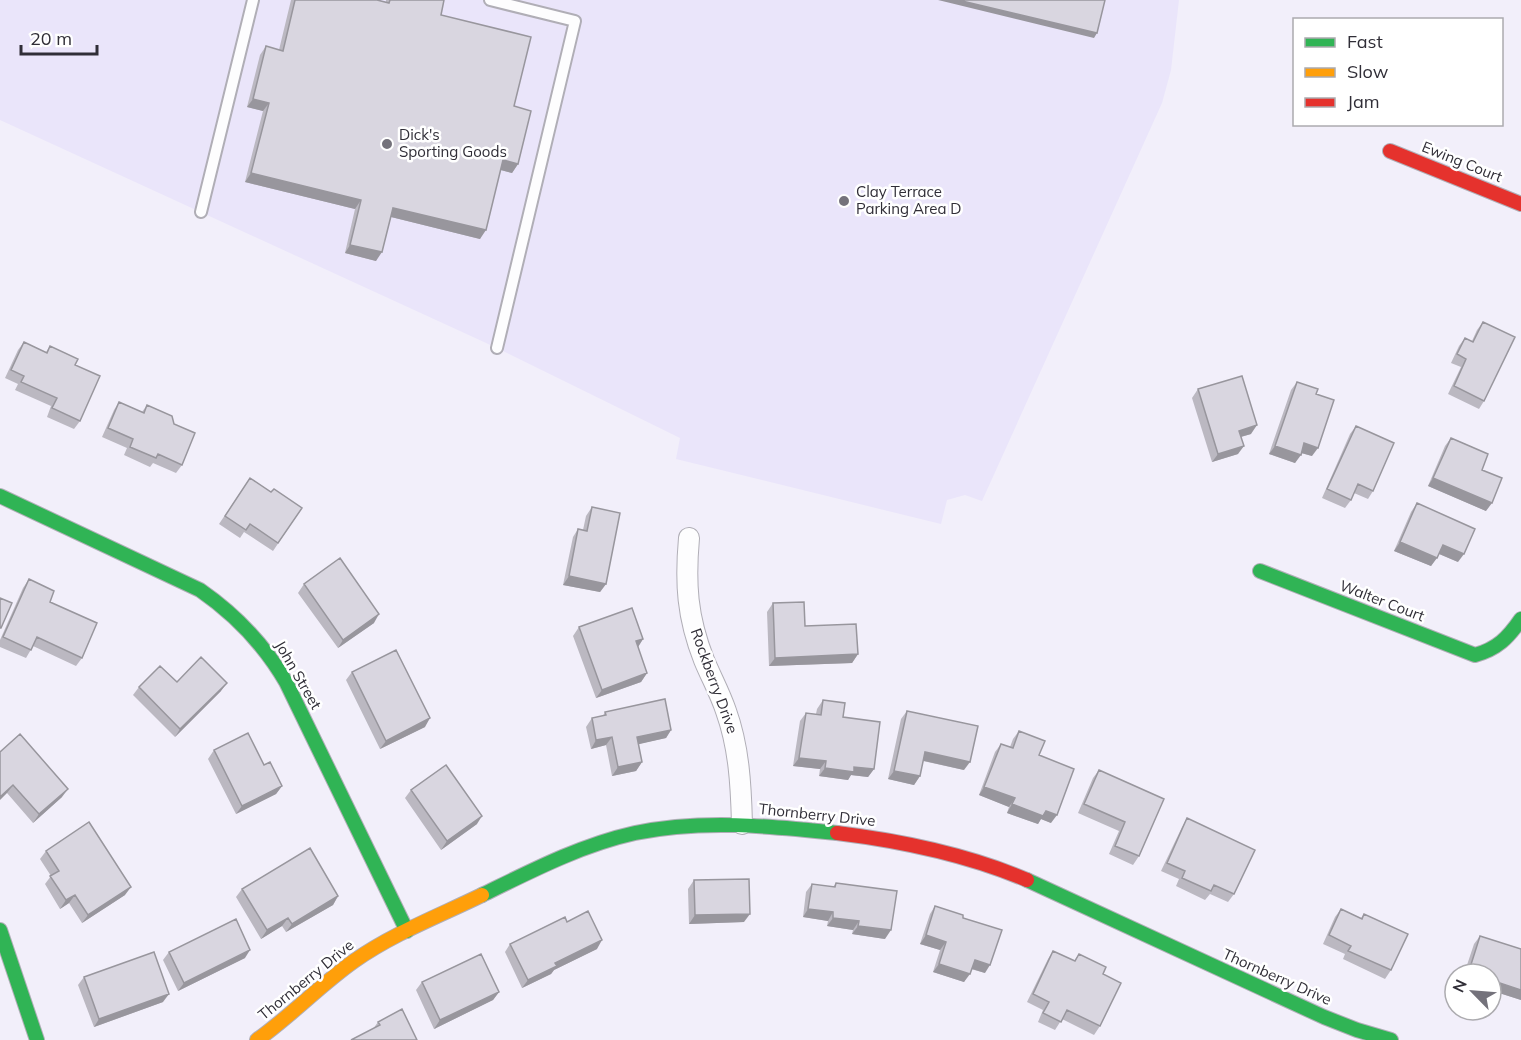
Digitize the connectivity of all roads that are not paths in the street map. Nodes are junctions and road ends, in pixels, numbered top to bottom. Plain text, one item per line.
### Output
1 (253, 0) edge
2 (490, 0) edge
3 (1390, 151) dead end
4 (1521, 204) edge
5 (201, 212) dead end
6 (497, 348) dead end
7 (0, 496) edge
8 (689, 538) dead end
9 (1260, 571) dead end
10 (1521, 619) edge
11 (742, 824) junction
12 (0, 930) edge
13 (407, 931) junction
14 (1379, 1039) edge
15 (37, 1040) edge
16 (257, 1040) edge

1 - 5 lane
2 - 6 lane
3 - 4 street, Ewing Court
7 - 13 street, John Street
8 - 11 street, Rockberry Drive
9 - 10 street, Walter Court
11 - 13 street, Thornberry Drive
11 - 14 street, Thornberry Drive
12 - 15 street
13 - 16 street, Thornberry Drive

